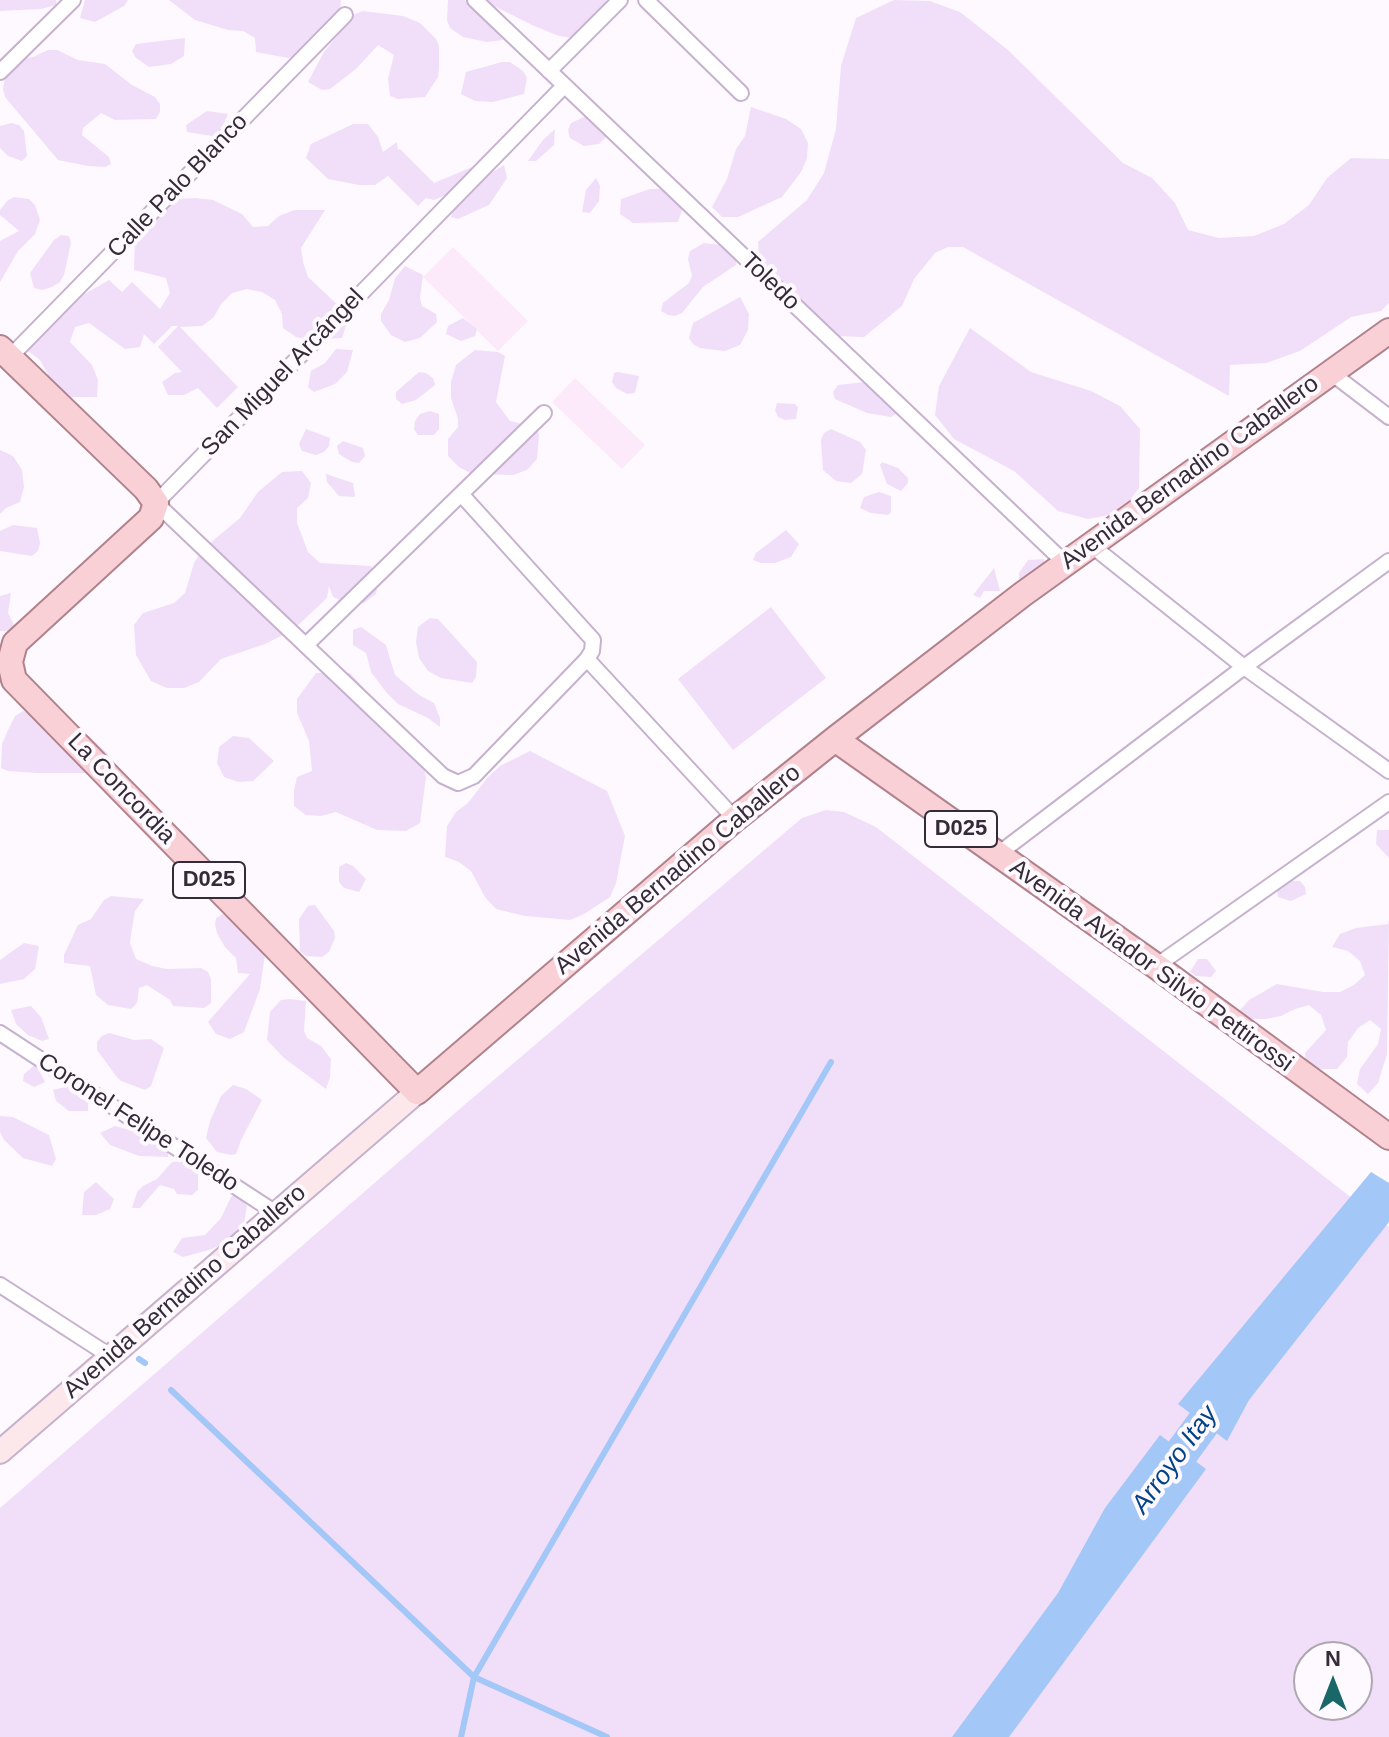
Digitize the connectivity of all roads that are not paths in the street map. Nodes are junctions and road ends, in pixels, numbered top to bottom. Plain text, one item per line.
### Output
1 (73, 0) edge
2 (475, 0) edge
3 (620, 0) edge
4 (646, 0) edge
5 (345, 15) dead end
6 (549, 71) junction
7 (0, 72) edge
8 (564, 86) junction
9 (741, 93) dead end
10 (1389, 331) edge
11 (5, 352) edge
12 (1330, 372) junction
13 (544, 413) dead end
14 (1389, 417) edge
15 (461, 494) junction
16 (156, 503) junction
17 (1091, 545) junction
18 (1389, 561) edge
19 (1065, 563) junction
20 (306, 645) junction
21 (5, 658) edge
22 (587, 659) junction
23 (1244, 667) junction
24 (835, 739) junction
25 (1389, 771) edge
26 (1389, 802) edge
27 (735, 819) junction
28 (997, 855) junction
29 (1156, 966) junction
30 (0, 1033) edge
31 (417, 1092) junction
32 (1389, 1137) edge
33 (276, 1213) junction
34 (0, 1285) edge
35 (110, 1356) junction
36 (0, 1452) edge

1 - 7 street
2 - 6 street, Toledo
3 - 6 street
4 - 9 street
5 - 11 street, Calle Palo Blanco
6 - 8 street, Toledo
8 - 16 street, San Miguel Arcángel
8 - 19 street, Toledo
10 - 12 main road, Avenida Bernadino Caballero
11 - 16 main road
12 - 14 street
12 - 17 main road, Avenida Bernadino Caballero
13 - 15 street
15 - 20 street
15 - 22 street
16 - 20 street
16 - 21 main road, San Miguel Arcángel / D025
17 - 19 main road, Avenida Bernadino Caballero
17 - 23 street
18 - 23 street
19 - 24 main road, Avenida Bernadino Caballero
20 - 22 street
21 - 31 main road, La Concordia / D025
22 - 27 street
23 - 25 street
23 - 28 street
24 - 27 main road, Avenida Bernadino Caballero
24 - 28 main road, Avenida Aviador Silvio Pettirossi / D025
26 - 29 street
27 - 31 main road, Avenida Bernadino Caballero
28 - 29 main road, Avenida Aviador Silvio Pettirossi / D025
29 - 32 main road, Avenida Aviador Silvio Pettirossi / D025
30 - 33 street, Coronel Felipe Toledo
31 - 33 street, Avenida Bernadino Caballero
33 - 35 street, Avenida Bernadino Caballero
34 - 35 street
35 - 36 street, Avenida Bernadino Caballero

